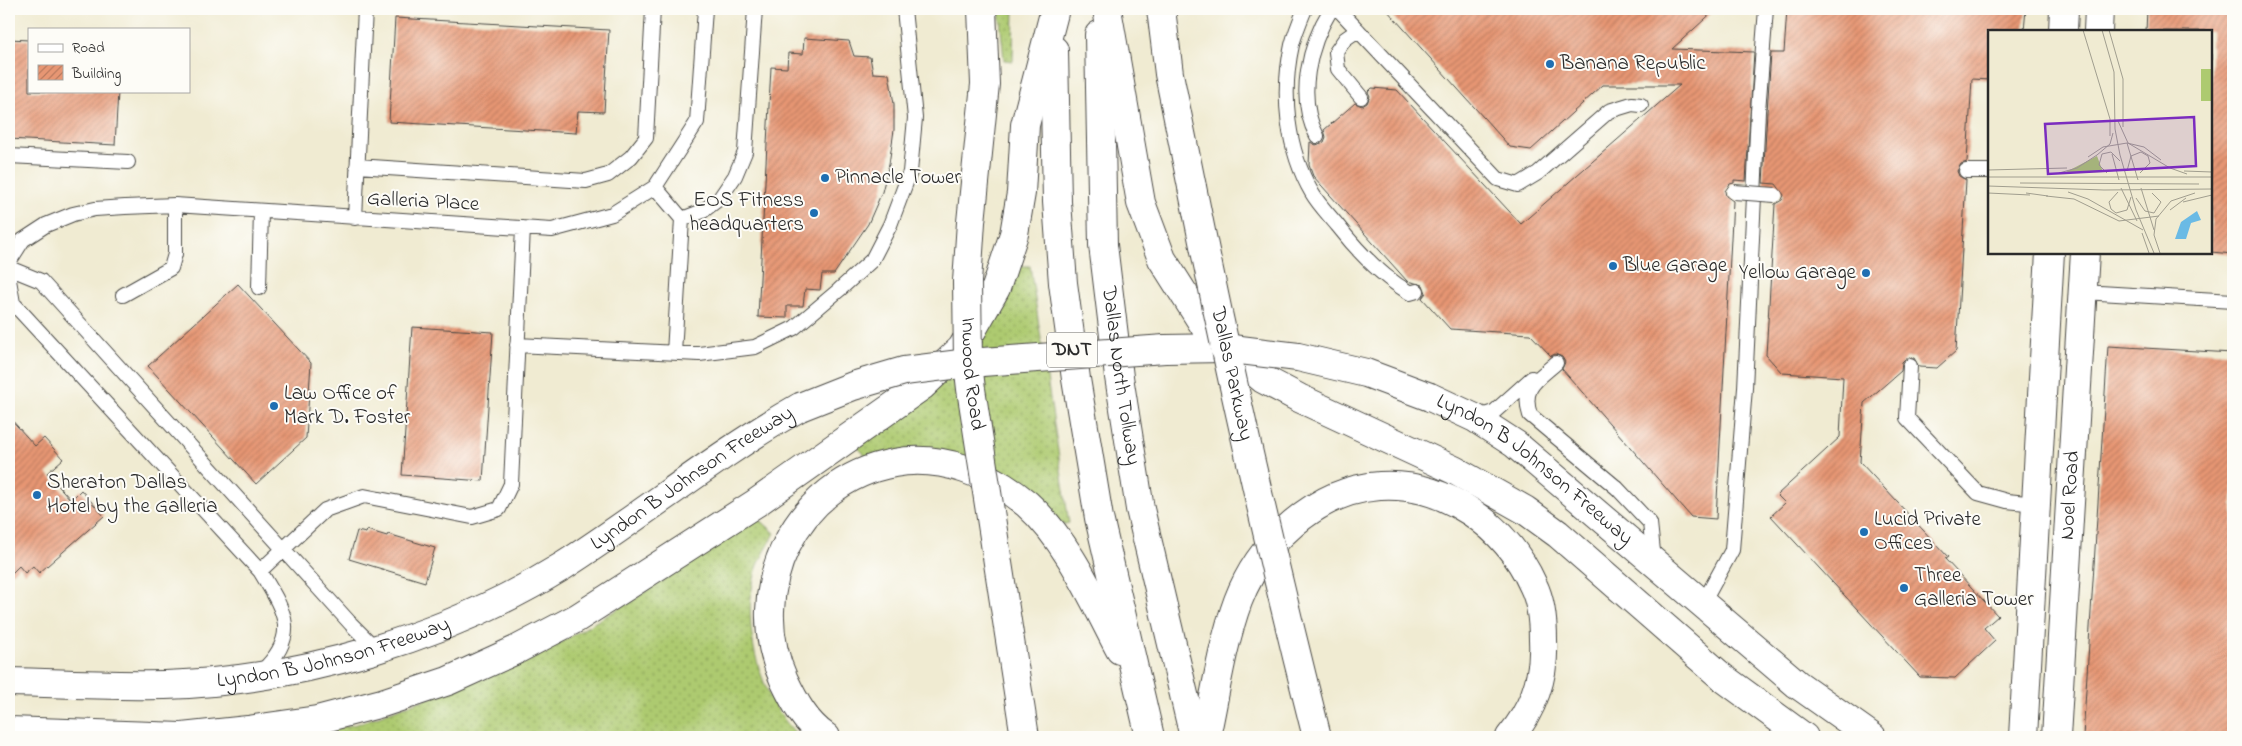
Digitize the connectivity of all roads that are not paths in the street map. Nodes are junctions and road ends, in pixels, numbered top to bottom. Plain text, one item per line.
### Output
1 (365, 9) edge
2 (653, 9) edge
3 (705, 9) edge
4 (755, 9) edge
5 (904, 9) edge
6 (982, 9) edge
7 (1098, 9) edge
8 (1107, 9) edge
9 (1161, 9) edge
10 (1304, 9) edge
11 (1331, 9) edge
12 (1338, 9) edge
13 (1766, 9) edge
14 (2064, 9) edge
15 (2100, 9) edge
16 (1054, 11) edge
17 (1358, 30) junction
18 (2063, 30) edge
19 (2098, 30) edge
20 (1361, 97) dead end
21 (1641, 105) dead end
22 (1317, 136) dead end
23 (9, 156) edge
24 (128, 162) dead end
25 (357, 166) junction
26 (1966, 170) dead end
27 (1988, 172) edge
28 (655, 187) junction
29 (1734, 192) dead end
30 (1776, 194) dead end
31 (175, 206) junction
32 (261, 211) junction
33 (355, 218) junction
34 (682, 219) junction
35 (523, 228) junction
36 (2050, 254) edge
37 (2085, 254) edge
38 (9, 262) edge
39 (9, 268) edge
40 (9, 280) edge
41 (259, 288) dead end
42 (1417, 292) dead end
43 (2082, 292) junction
44 (122, 295) dead end
45 (2233, 301) edge
46 (518, 345) junction
47 (1224, 348) junction
48 (674, 353) junction
49 (968, 363) junction
50 (1910, 366) dead end
51 (1475, 418) junction
52 (2036, 504) junction
53 (2070, 506) junction
54 (285, 550) junction
55 (1654, 565) junction
56 (260, 572) junction
57 (1702, 605) junction
58 (376, 648) junction
59 (257, 676) junction
60 (9, 682) edge
61 (1138, 682) junction
62 (9, 731) edge
63 (826, 737) edge
64 (1025, 737) edge
65 (1150, 737) edge
66 (1194, 737) edge
67 (1206, 737) edge
68 (1317, 737) edge
69 (1510, 737) edge
70 (1804, 737) edge
71 (1872, 737) edge
72 (2023, 737) edge
73 (2056, 737) edge

1 - 25 lane
2 - 25 lane
3 - 28 lane, Galleria Place
4 - 34 lane
5 - 48 lane
6 - 49 main road, Inwood Road, bridge
7 - 66 main road, Dallas North Tollway / DNT
8 - 70 main road
9 - 47 main road, Dallas Parkway, bridge
10 - 42 lane
11 - 22 lane
12 - 17 lane
13 - 57 lane
14 - 18 main road
15 - 19 main road
16 - 61 main road, Dallas North Tollway / DNT
16 - 62 main road
17 - 20 lane
17 - 21 lane
23 - 24 lane
25 - 33 lane
26 - 27 lane
28 - 34 lane
28 - 35 lane, Galleria Place
29 - 30 lane, bridge
31 - 32 lane, Galleria Place
31 - 38 lane, Galleria Place
31 - 44 lane
32 - 33 lane, Galleria Place
32 - 41 lane
33 - 35 lane, Galleria Place
34 - 48 lane
35 - 46 lane
36 - 52 main road, Noel Road
37 - 43 main road, Noel Road
39 - 54 lane
40 - 56 lane
43 - 45 lane
43 - 53 main road, Noel Road
46 - 48 lane
46 - 54 lane
47 - 49 main road, Lyndon B Johnson Freeway, bridge
47 - 51 main road, Lyndon B Johnson Freeway, bridge
47 - 68 main road, Dallas Parkway, bridge
49 - 58 main road, Lyndon B Johnson Freeway, bridge
49 - 64 main road, Inwood Road, bridge
50 - 52 lane
51 - 55 main road, Lyndon B Johnson Freeway
51 - 55 lane
52 - 53 main road
52 - 72 main road, Noel Road
53 - 73 main road, Noel Road
54 - 56 lane
54 - 58 lane
55 - 57 main road, Lyndon B Johnson Freeway
56 - 59 lane
57 - 71 main road, Lyndon B Johnson Freeway
58 - 59 main road, Lyndon B Johnson Freeway
59 - 60 main road, Lyndon B Johnson Freeway
61 - 63 main road
61 - 65 main road, Dallas North Tollway / DNT
67 - 69 main road

